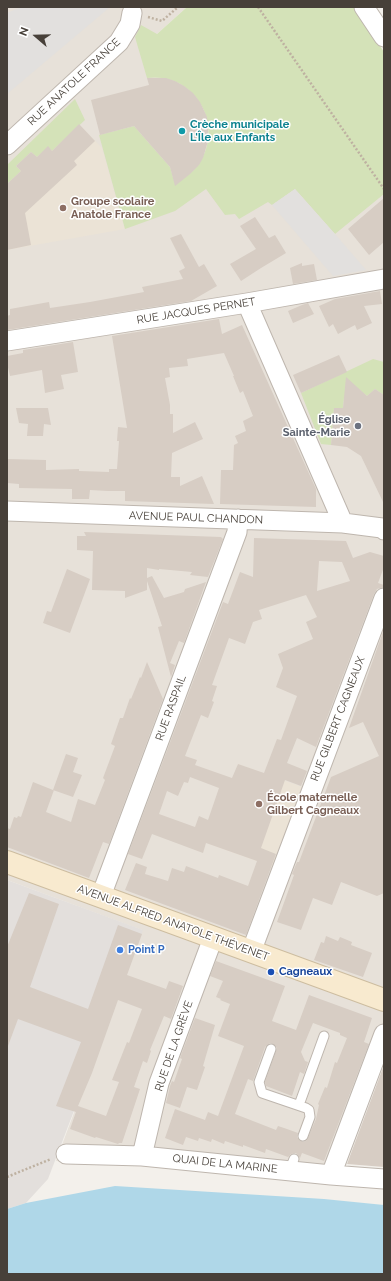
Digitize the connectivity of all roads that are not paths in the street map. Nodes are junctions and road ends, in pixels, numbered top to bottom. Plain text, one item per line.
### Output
1 (364, 7) edge
2 (132, 13) road end
3 (384, 37) edge
4 (7, 145) edge
5 (384, 279) edge
6 (247, 303) junction
7 (7, 341) edge
8 (7, 511) edge
9 (238, 519) junction
10 (343, 523) junction
11 (384, 530) edge
12 (384, 598) edge
13 (7, 862) edge
14 (101, 896) junction
15 (213, 938) junction
16 (250, 952) junction
17 (384, 1000) edge
18 (384, 1034) edge
19 (324, 1036) dead end
20 (271, 1049) dead end
21 (299, 1105) junction
22 (303, 1136) dead end
23 (66, 1154) road end
24 (142, 1156) junction
25 (331, 1175) junction
26 (384, 1179) edge

1 - 3 street
2 - 4 street, RUE ANATOLE FRANCE
5 - 6 street, RUE JACQUES PERNET
6 - 7 street, RUE JACQUES PERNET
6 - 10 street
8 - 9 street, AVENUE PAUL CHANDON
9 - 10 street, AVENUE PAUL CHANDON
9 - 14 street, RUE RASPAIL
10 - 11 street, AVENUE PAUL CHANDON
12 - 16 street, RUE GILBERT CAGNEAUX
13 - 14 main road, AVENUE ALFRED ANATOLE THÉVENET
14 - 15 main road, AVENUE ALFRED ANATOLE THÉVENET
15 - 16 main road, AVENUE ALFRED ANATOLE THÉVENET
15 - 24 street, RUE DE LA GRÈVE
16 - 17 main road, AVENUE ALFRED ANATOLE THÉVENET
18 - 25 street
19 - 21 lane
20 - 21 lane
21 - 22 lane
23 - 24 street, QUAI DE LA MARINE
24 - 25 street, QUAI DE LA MARINE
25 - 26 street, QUAI DE LA MARINE

